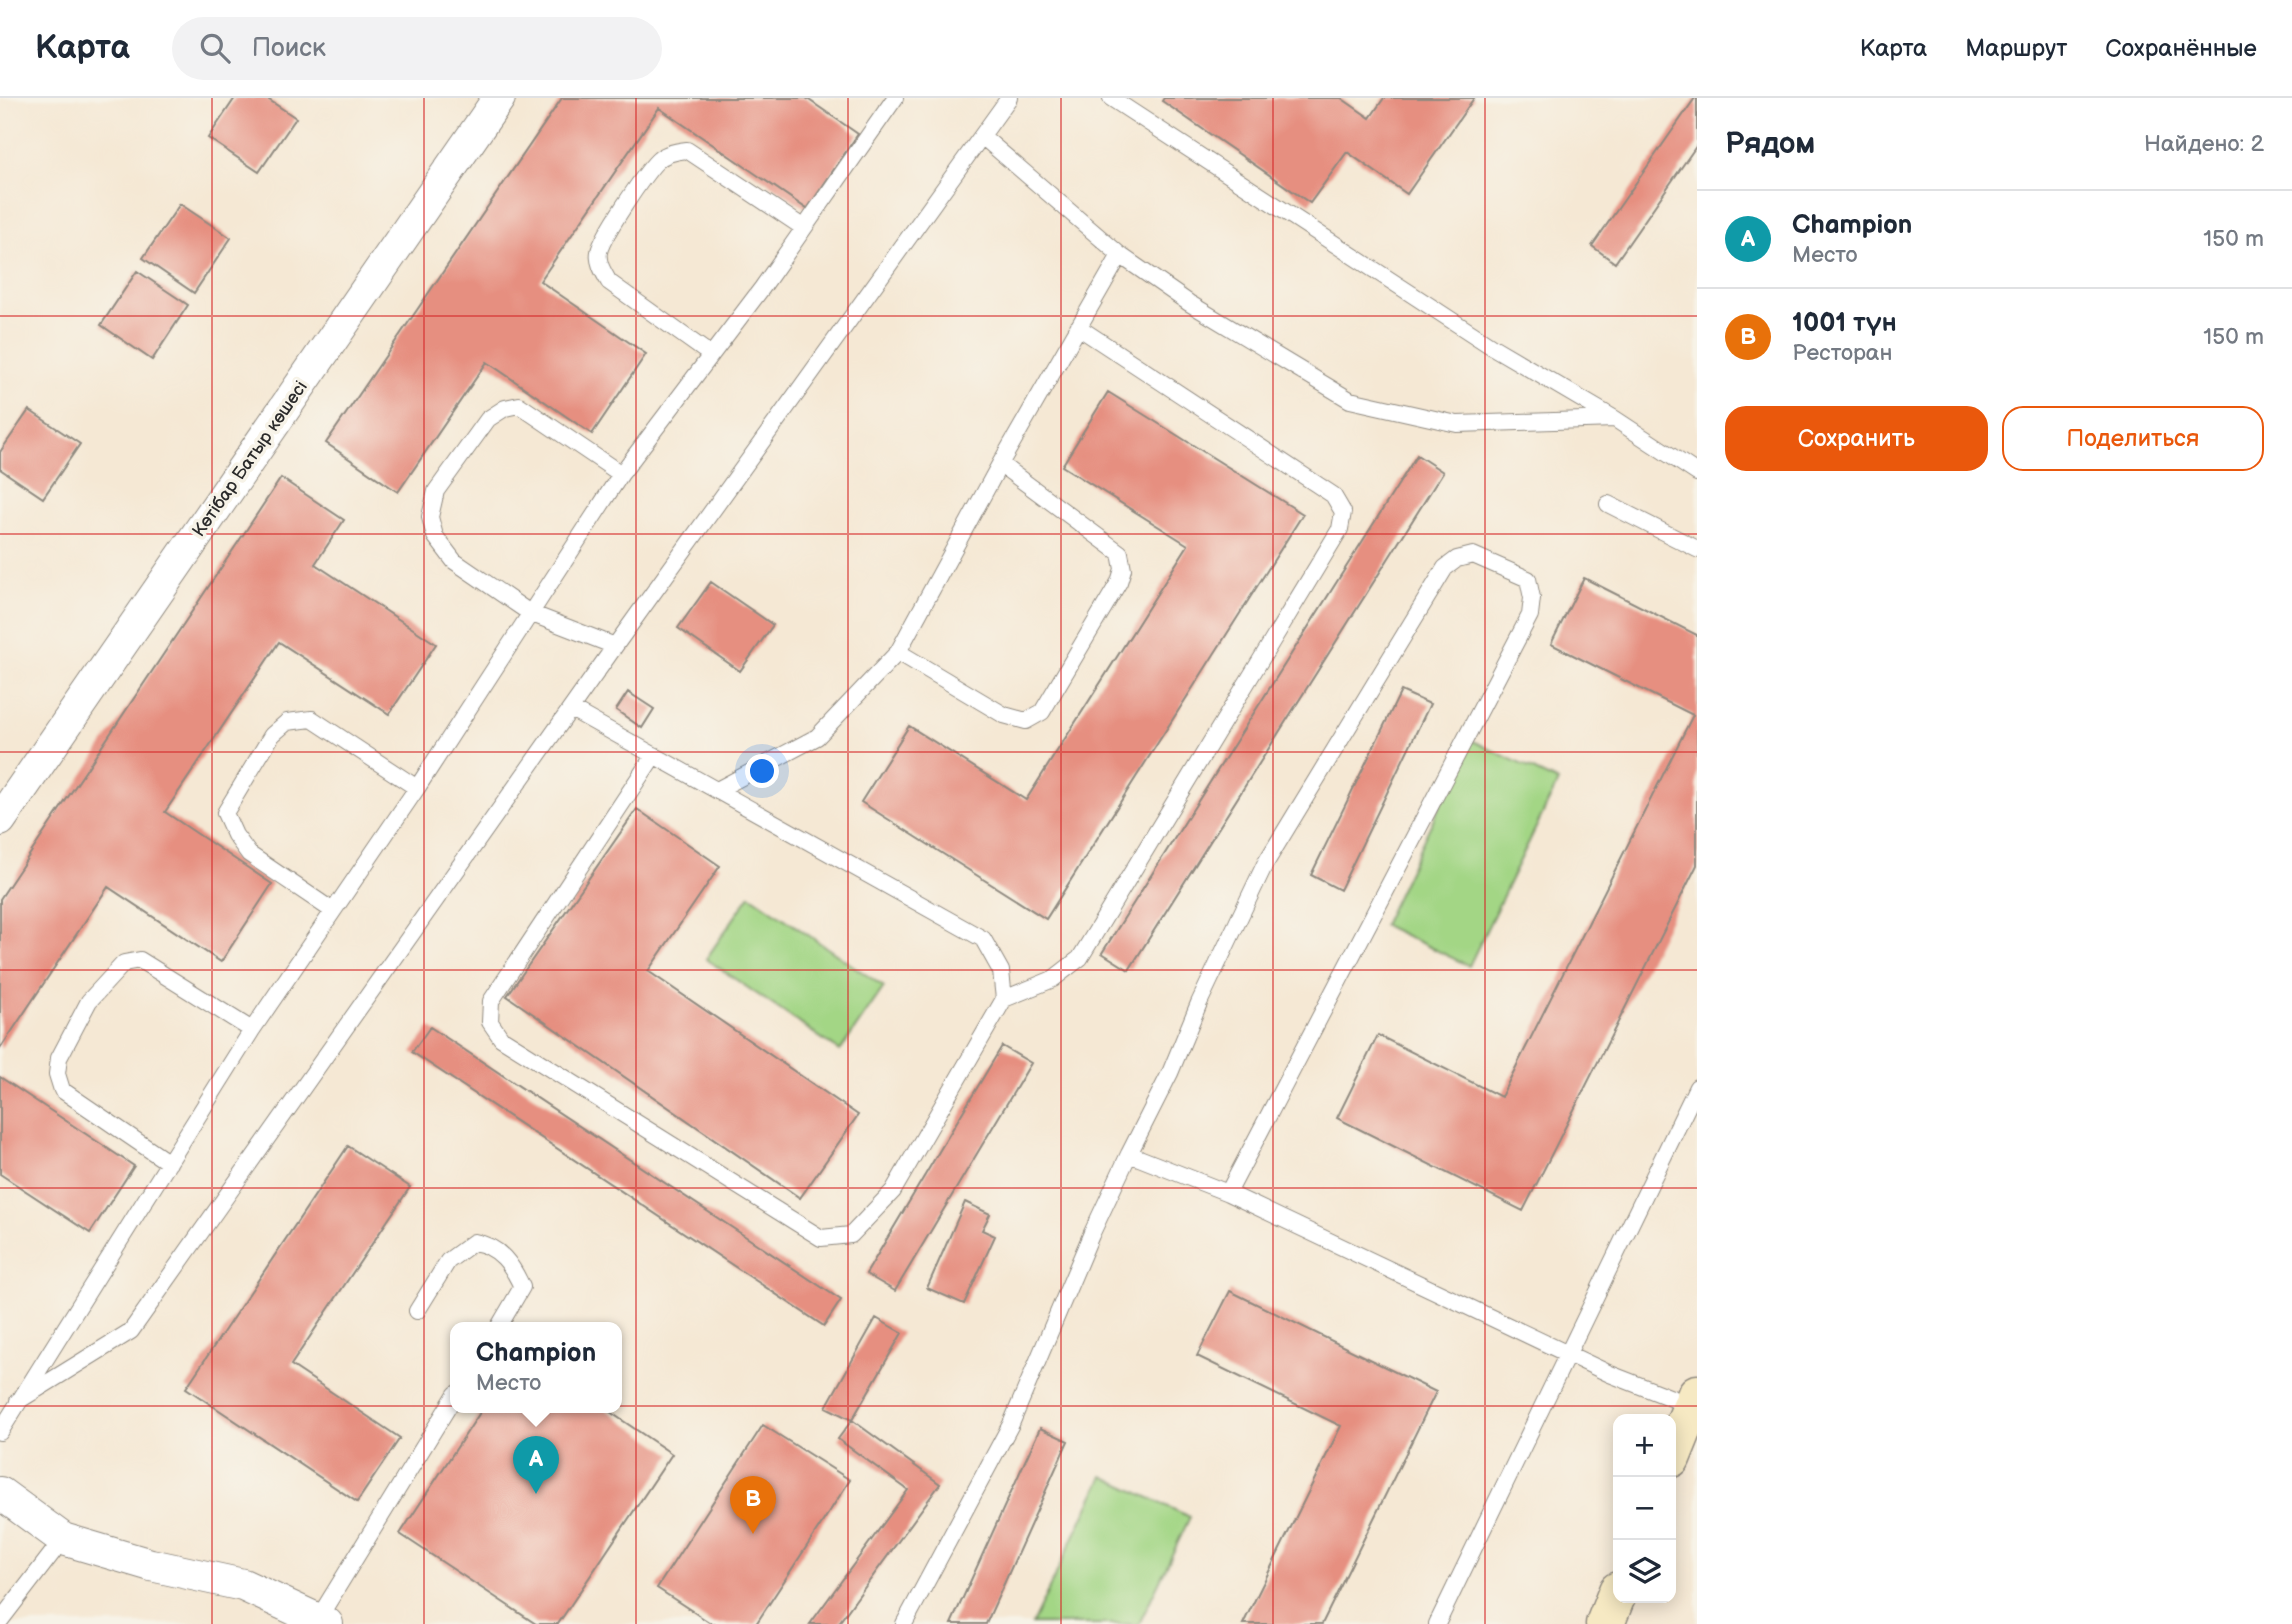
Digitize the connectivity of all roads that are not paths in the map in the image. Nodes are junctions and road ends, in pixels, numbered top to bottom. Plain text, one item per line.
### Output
1 (499, 98) edge
2 (895, 98) edge
3 (1009, 98) edge
4 (1111, 98) edge
5 (1130, 102) edge
6 (982, 136) junction
7 (804, 228) junction
8 (1120, 254) junction
9 (1079, 327) junction
10 (711, 355) junction
11 (1615, 419) junction
12 (1000, 464) junction
13 (621, 474) junction
14 (1697, 474) edge
15 (1608, 503) dead end
16 (1697, 549) edge
17 (530, 613) junction
18 (615, 646) junction
19 (898, 652) junction
20 (571, 709) junction
21 (654, 755) junction
22 (417, 788) junction
23 (717, 790) junction
24 (0, 820) edge
25 (333, 911) junction
26 (1004, 999) junction
27 (251, 1030) junction
28 (1697, 1087) edge
29 (1129, 1154) junction
30 (169, 1163) junction
31 (1228, 1193) junction
32 (417, 1311) dead end
33 (502, 1322) edge
34 (1570, 1354) junction
35 (1694, 1400) edge
36 (18, 1401) junction
37 (450, 1404) edge
38 (0, 1432) edge
39 (1676, 1445) edge
40 (0, 1493) edge
41 (63, 1539) junction
42 (1613, 1603) edge
43 (0, 1621) edge
44 (323, 1621) edge
45 (904, 1624) edge
46 (1437, 1624) edge
47 (1605, 1624) edge

1 - 24 street, Көтібар Батыр көшесі
2 - 7 lane
3 - 6 lane
4 - 5 lane
5 - 11 lane
6 - 8 lane
6 - 18 lane
7 - 10 lane
7 - 10 lane
8 - 9 lane
8 - 11 lane
9 - 12 lane
9 - 26 lane
10 - 13 lane
11 - 14 lane
12 - 19 lane
12 - 19 lane
13 - 17 lane
13 - 17 lane
15 - 16 lane
17 - 18 lane
17 - 22 lane
18 - 20 lane
19 - 23 lane
20 - 21 lane
20 - 36 lane
21 - 23 lane
21 - 26 lane
22 - 25 lane
22 - 25 lane
23 - 26 lane
25 - 27 lane
27 - 30 lane
27 - 30 lane
28 - 34 lane
29 - 31 lane
29 - 31 lane
29 - 45 lane
30 - 36 lane
31 - 34 lane
32 - 33 lane
34 - 35 lane
34 - 46 lane
35 - 39 main road
36 - 38 lane
37 - 44 lane
40 - 41 street
41 - 43 lane
41 - 44 street
42 - 47 main road

